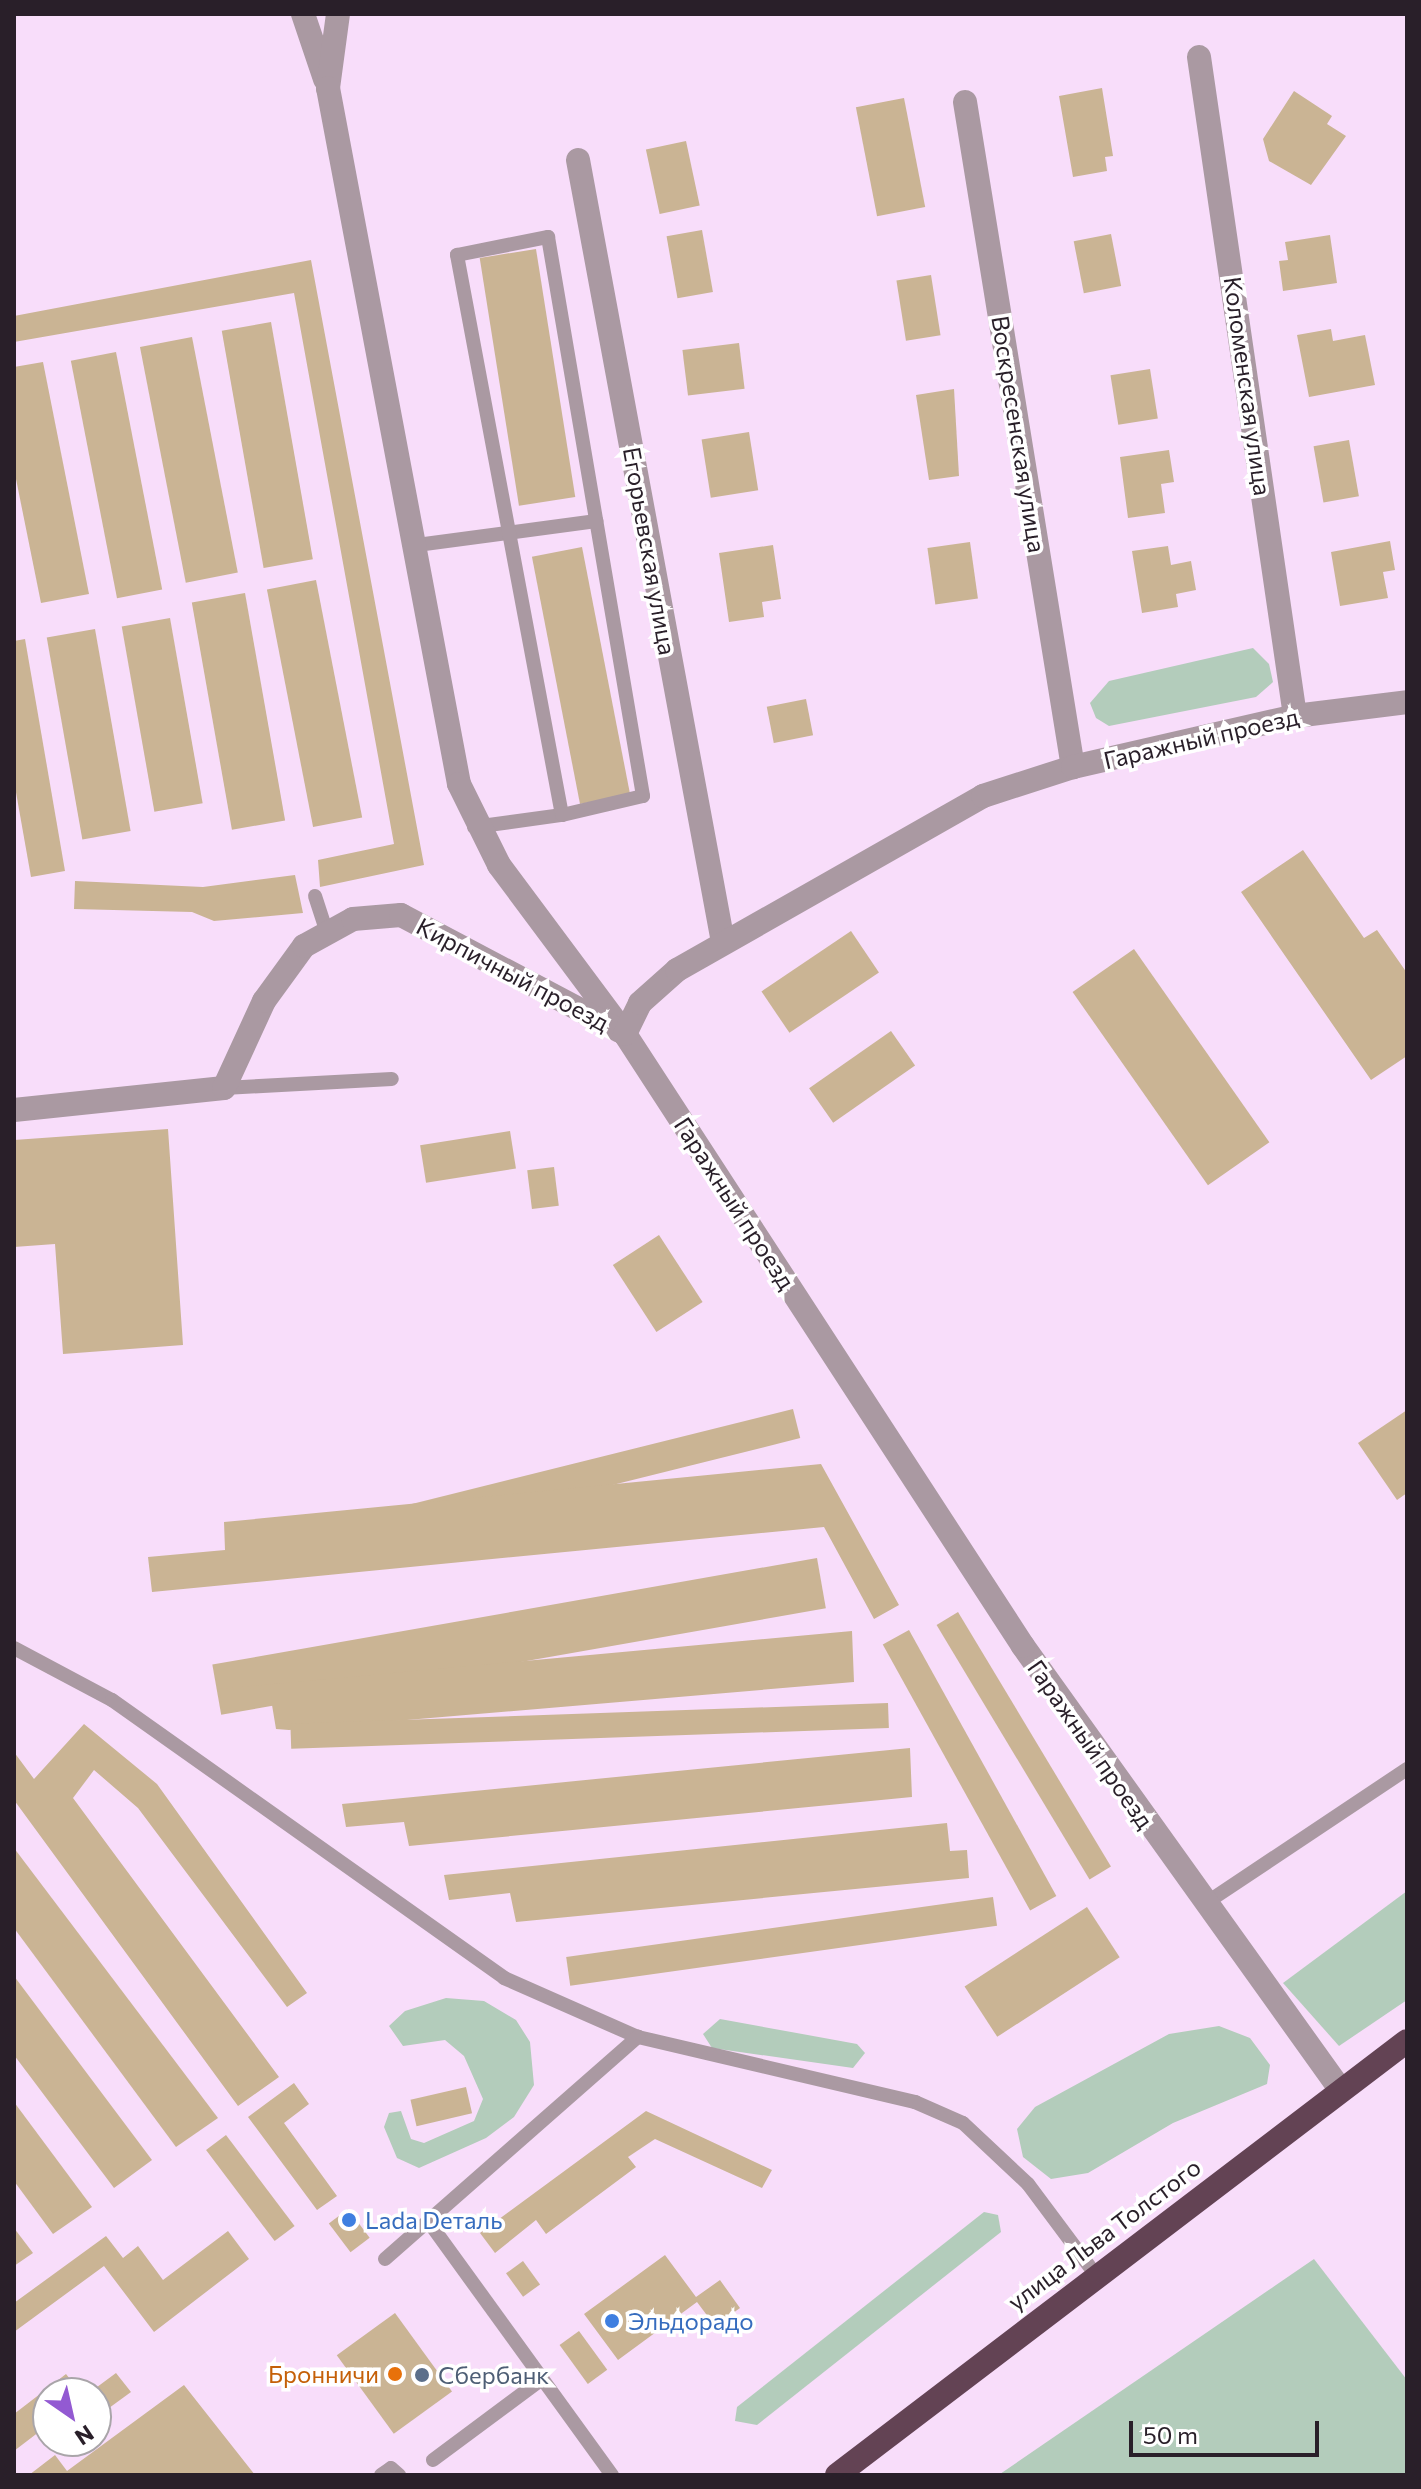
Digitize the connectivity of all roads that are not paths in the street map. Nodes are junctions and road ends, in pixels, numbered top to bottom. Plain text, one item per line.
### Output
1 (303, 14) edge
2 (338, 14) edge
3 (1199, 57) dead end
4 (328, 88) junction
5 (965, 102) dead end
6 (578, 160) dead end
7 (596, 521) junction
8 (507, 531) junction
9 (417, 545) junction
10 (1407, 702) edge
11 (1295, 716) junction
12 (1073, 767) junction
13 (562, 815) junction
14 (474, 827) junction
15 (315, 896) dead end
16 (326, 929) junction
17 (723, 942) junction
18 (625, 1034) junction
19 (392, 1079) dead end
20 (224, 1088) junction
21 (14, 1110) edge
22 (14, 1648) edge
23 (1407, 1769) edge
24 (1203, 1905) junction
25 (638, 2037) junction
26 (1407, 2041) edge
27 (1340, 2089) junction
28 (431, 2225) junction
29 (385, 2259) dead end
30 (1095, 2274) junction
31 (542, 2379) junction
32 (433, 2460) dead end
33 (381, 2475) edge
34 (399, 2475) edge
35 (612, 2475) edge
36 (837, 2475) edge

1 - 4 street
2 - 4 street
3 - 11 street, Коломенская улица
4 - 9 street
5 - 12 street, Воскресенская улица
6 - 17 street, Егорьевская улица
7 - 8 lane
7 - 8 lane
7 - 13 lane
8 - 9 lane
8 - 13 lane
9 - 14 street
10 - 11 street, Гаражный проезд
11 - 12 street, Гаражный проезд
12 - 17 street, Гаражный проезд
13 - 14 lane
14 - 18 street
15 - 16 lane
16 - 18 street, Кирпичный проезд
16 - 20 street
17 - 18 street, Гаражный проезд
18 - 24 street, Гаражный проезд
19 - 20 lane
20 - 21 street
22 - 25 lane
23 - 24 lane
24 - 27 street, Гаражный проезд
25 - 28 lane
25 - 30 lane
26 - 27 highway, улица Льва Толстого
27 - 30 highway, улица Льва Толстого
28 - 29 lane
28 - 31 lane
30 - 36 highway, улица Льва Толстого
31 - 32 lane
31 - 35 lane
33 - 34 lane

